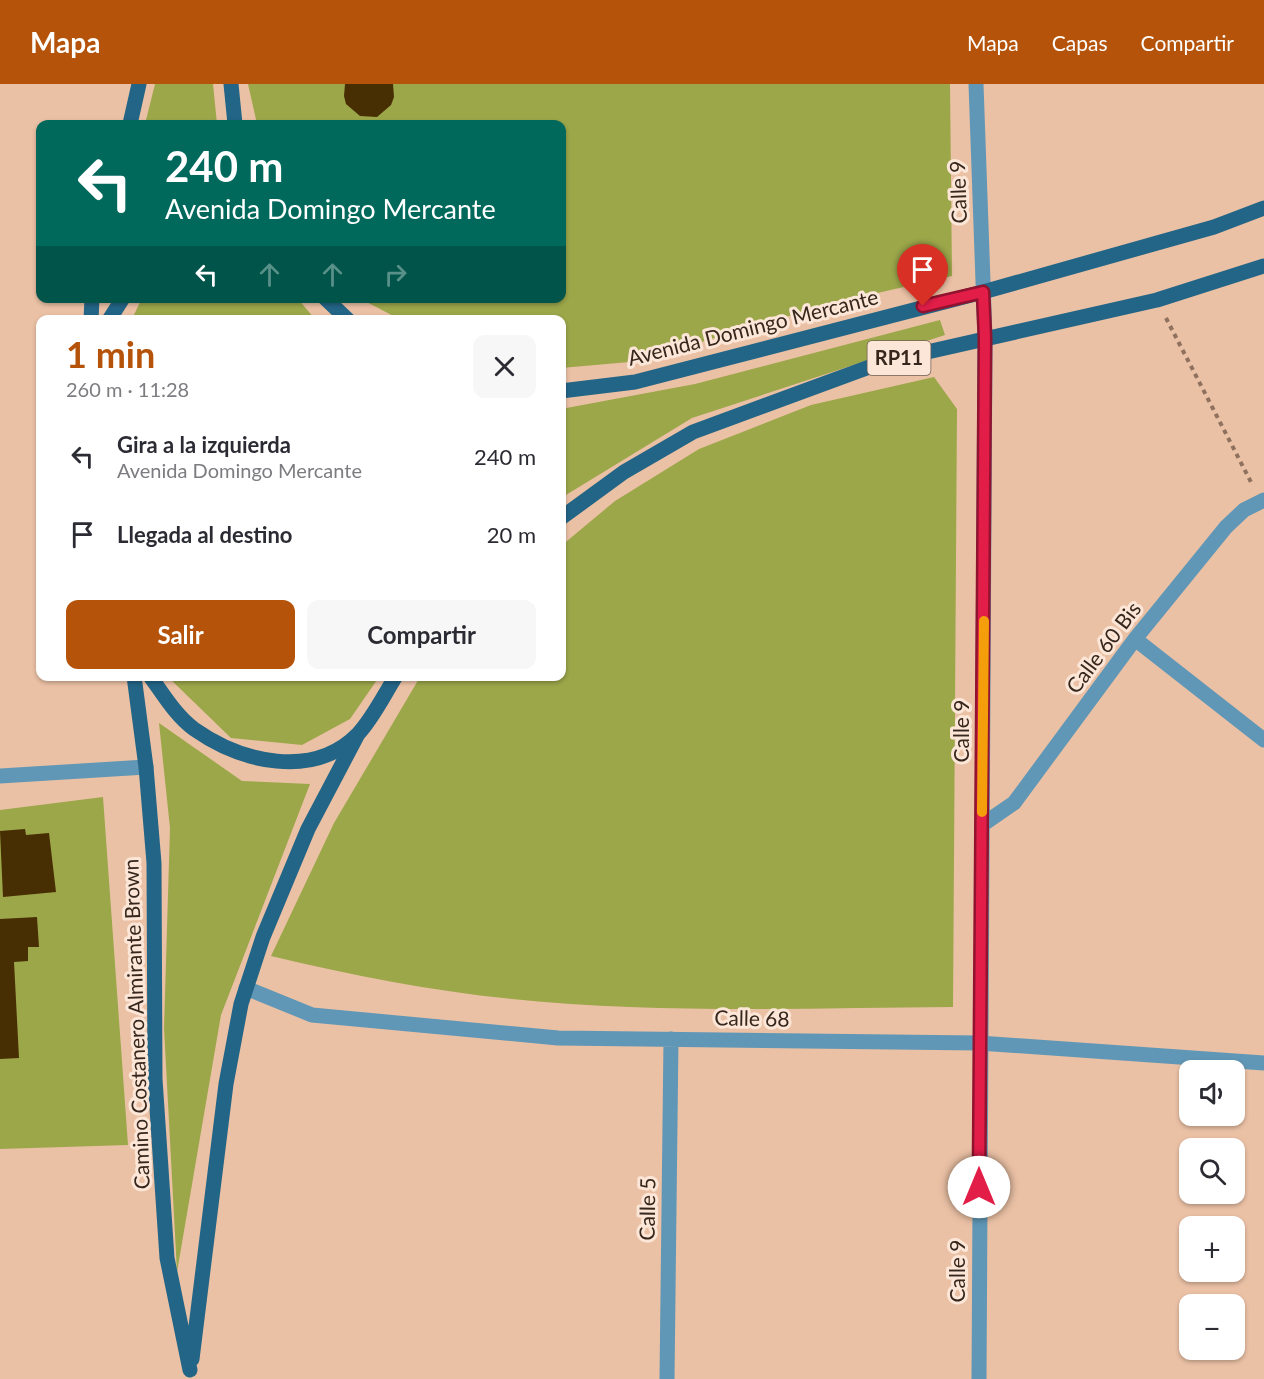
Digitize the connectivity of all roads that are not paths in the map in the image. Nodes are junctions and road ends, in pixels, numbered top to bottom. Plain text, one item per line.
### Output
1 (139, 84) edge
2 (231, 84) edge
3 (976, 84) edge
4 (131, 120) edge
5 (235, 120) edge
6 (1264, 208) edge
7 (1264, 266) edge
8 (983, 292) junction
9 (330, 303) edge
10 (343, 315) edge
11 (985, 338) junction
12 (566, 389) edge
13 (1262, 500) edge
14 (566, 514) edge
15 (1135, 639) junction
16 (135, 681) edge
17 (153, 681) edge
18 (393, 681) edge
19 (358, 734) junction
20 (1264, 740) edge
21 (146, 768) junction
22 (0, 776) edge
23 (982, 825) junction
24 (246, 988) junction
25 (671, 1039) junction
26 (979, 1043) junction
27 (1264, 1063) edge
28 (190, 1374) edge
29 (667, 1379) edge
30 (979, 1379) edge

1 - 4 main road
2 - 5 main road
3 - 8 street, Calle 9
6 - 8 main road, Avenida Domingo Mercante / RP11
7 - 11 main road, RP11
8 - 11 street, Calle 9
8 - 12 main road, Avenida Domingo Mercante / RP11
9 - 10 main road
11 - 14 main road, RP11
11 - 23 street, Calle 9
13 - 15 street, Calle 60 Bis
15 - 20 street
15 - 23 street, Calle 60 Bis
16 - 21 main road, Camino Costanero Almirante Brown
17 - 19 main road
18 - 19 main road, Camino Costanero Almirante Brown
19 - 24 main road, Camino Costanero Almirante Brown
21 - 22 street
21 - 28 main road, Camino Costanero Almirante Brown
23 - 26 street, Calle 9
24 - 25 street, Calle 68
24 - 28 main road, Camino Costanero Almirante Brown
25 - 26 street, Calle 68
25 - 29 street, Calle 5
26 - 27 street, Calle 68
26 - 30 street, Calle 9

